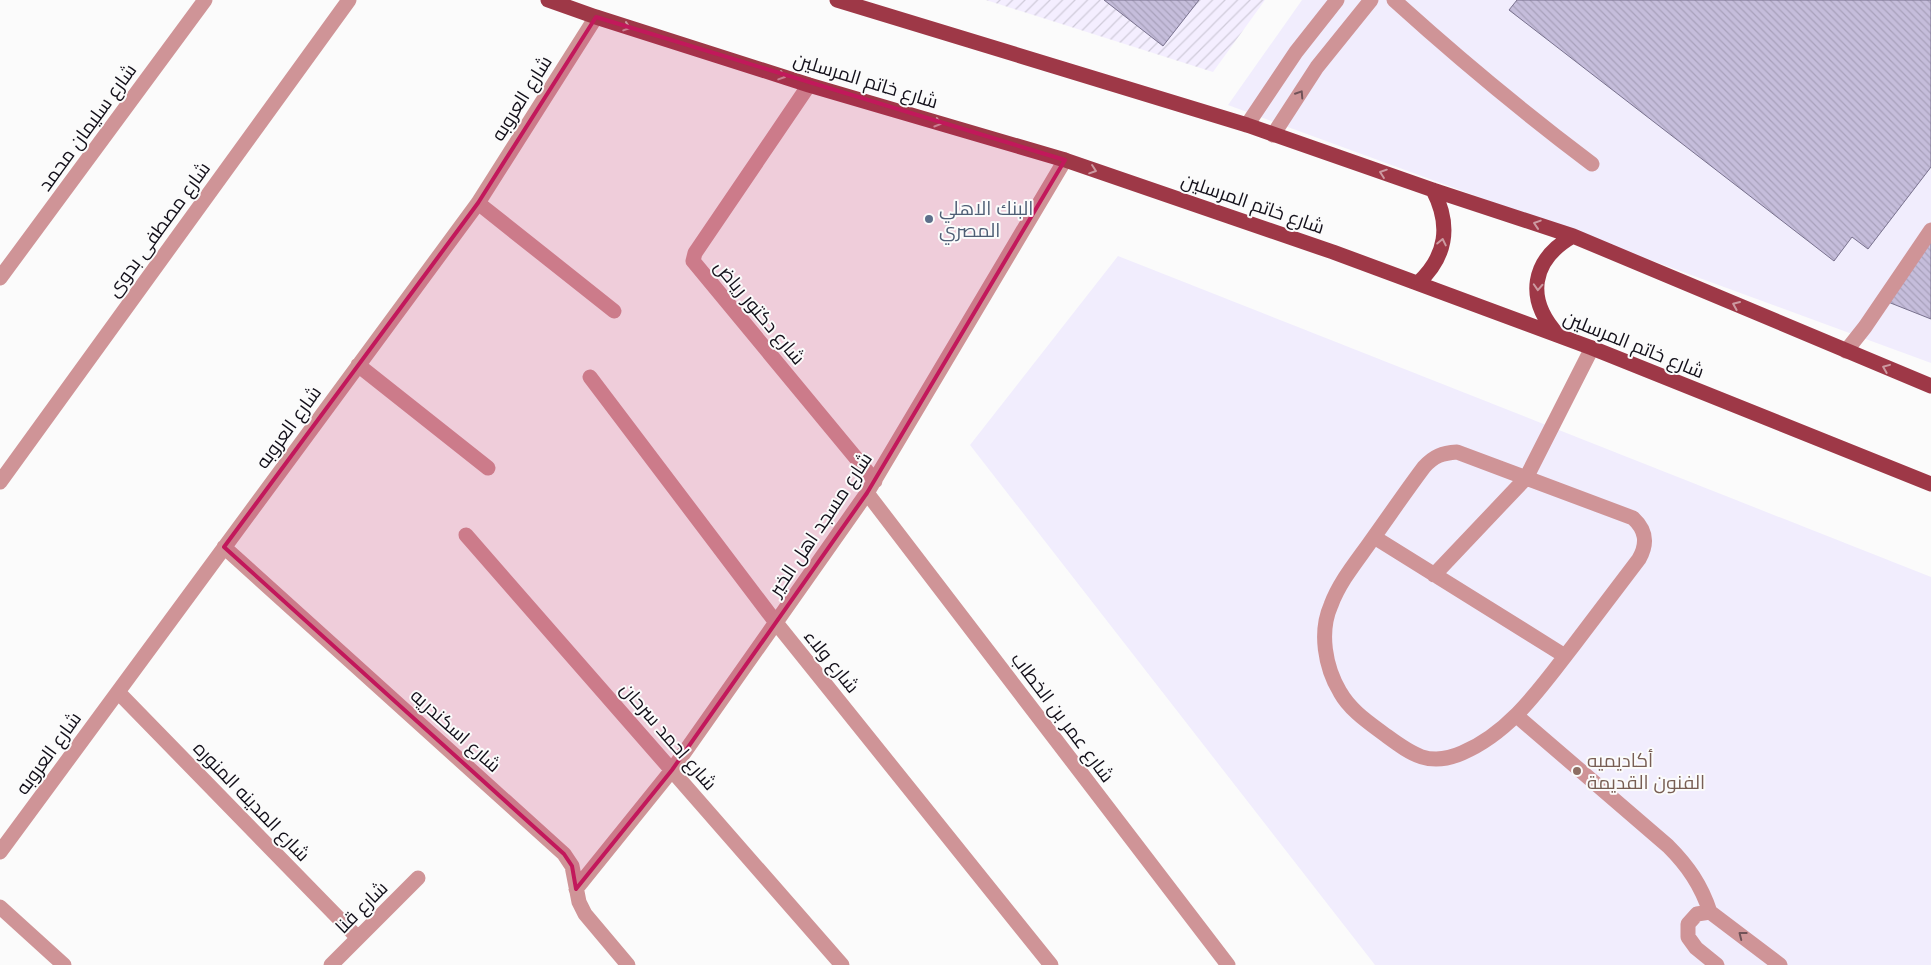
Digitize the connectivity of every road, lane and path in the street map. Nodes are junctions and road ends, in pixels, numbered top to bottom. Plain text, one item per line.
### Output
1 (205, 0) edge
2 (349, 0) edge
3 (548, 0) edge
4 (837, 0) edge
5 (1337, 0) edge
6 (1371, 0) edge
7 (1394, 0) edge
8 (596, 17) junction
9 (808, 85) junction
10 (1247, 125) junction
11 (1273, 134) junction
12 (1065, 160) junction
13 (1592, 164) dead end
14 (1433, 190) junction
15 (478, 203) junction
16 (1931, 230) edge
17 (1573, 236) junction
18 (0, 278) edge
19 (1418, 283) junction
20 (614, 311) dead end
21 (1559, 335) junction
22 (1592, 348) junction
23 (1846, 351) junction
24 (358, 365) junction
25 (590, 377) dead end
26 (1931, 386) edge
27 (488, 468) dead end
28 (1526, 478) junction
29 (0, 482) edge
30 (1931, 484) edge
31 (871, 487) junction
32 (466, 535) dead end
33 (1374, 538) junction
34 (224, 548) junction
35 (1434, 575) junction
36 (777, 624) junction
37 (1565, 656) junction
38 (118, 692) junction
39 (1517, 716) junction
40 (672, 770) junction
41 (0, 852) edge
42 (418, 878) dead end
43 (576, 889) junction
44 (0, 907) edge
45 (1710, 912) junction
46 (358, 938) junction
47 (64, 965) edge
48 (332, 965) edge
49 (628, 965) edge
50 (842, 965) edge
51 (1051, 965) edge
52 (1228, 965) edge
53 (1717, 965) edge
54 (1780, 965) edge

1 - 18 street, شارع سليمان محمد
2 - 29 street, شارع مصطفى بدوى
3 - 8 main road, شارع خاتم المرسلين
4 - 10 main road
5 - 10 street
11 -> 6 street
7 - 13 street
8 -> 9 main road, شارع خاتم المرسلين
8 - 15 street, شارع العروبه
9 -> 12 main road, شارع خاتم المرسلين
9 - 31 street, شارع دكتور رياض
10 - 11 main road
14 -> 11 main road
12 -> 19 main road, شارع خاتم المرسلين
12 - 31 street, شارع مسجد اهل الخير
17 -> 14 main road
19 -> 14 main road
15 - 20 street
15 - 24 street, شارع العروبه
16 - 23 street
17 -> 21 main road
23 -> 17 main road
19 - 21 main road, شارع خاتم المرسلين
21 - 22 main road, شارع خاتم المرسلين
22 - 28 street
22 - 30 main road, شارع خاتم المرسلين
26 -> 23 main road
24 - 27 street
24 - 34 street, شارع العروبه
25 - 36 street, شارع ولاء
28 - 33 street
28 - 35 street
28 - 37 street
31 - 36 street, شارع مسجد اهل الخير
31 - 52 street, شارع عمر بن الخطاب
32 - 40 street, شارع احمد سرحان
33 - 35 street
33 - 39 street
34 - 38 street, شارع العروبه
34 - 43 street, شارع اسكندريه
35 - 37 street
36 - 40 street, شارع مسجد اهل الخير
36 - 51 street, شارع ولاء
37 - 39 street
38 - 41 street, شارع العروبه
38 - 46 street, شارع المدينه المنوره
39 - 45 street
40 - 43 street, شارع مسجد اهل الخير
40 - 50 street, شارع احمد سرحان
42 - 46 street, شارع قنا
43 - 49 street, شارع اسكندريه
44 - 47 street
45 - 53 street
54 -> 45 street
46 - 48 street, شارع قنا

